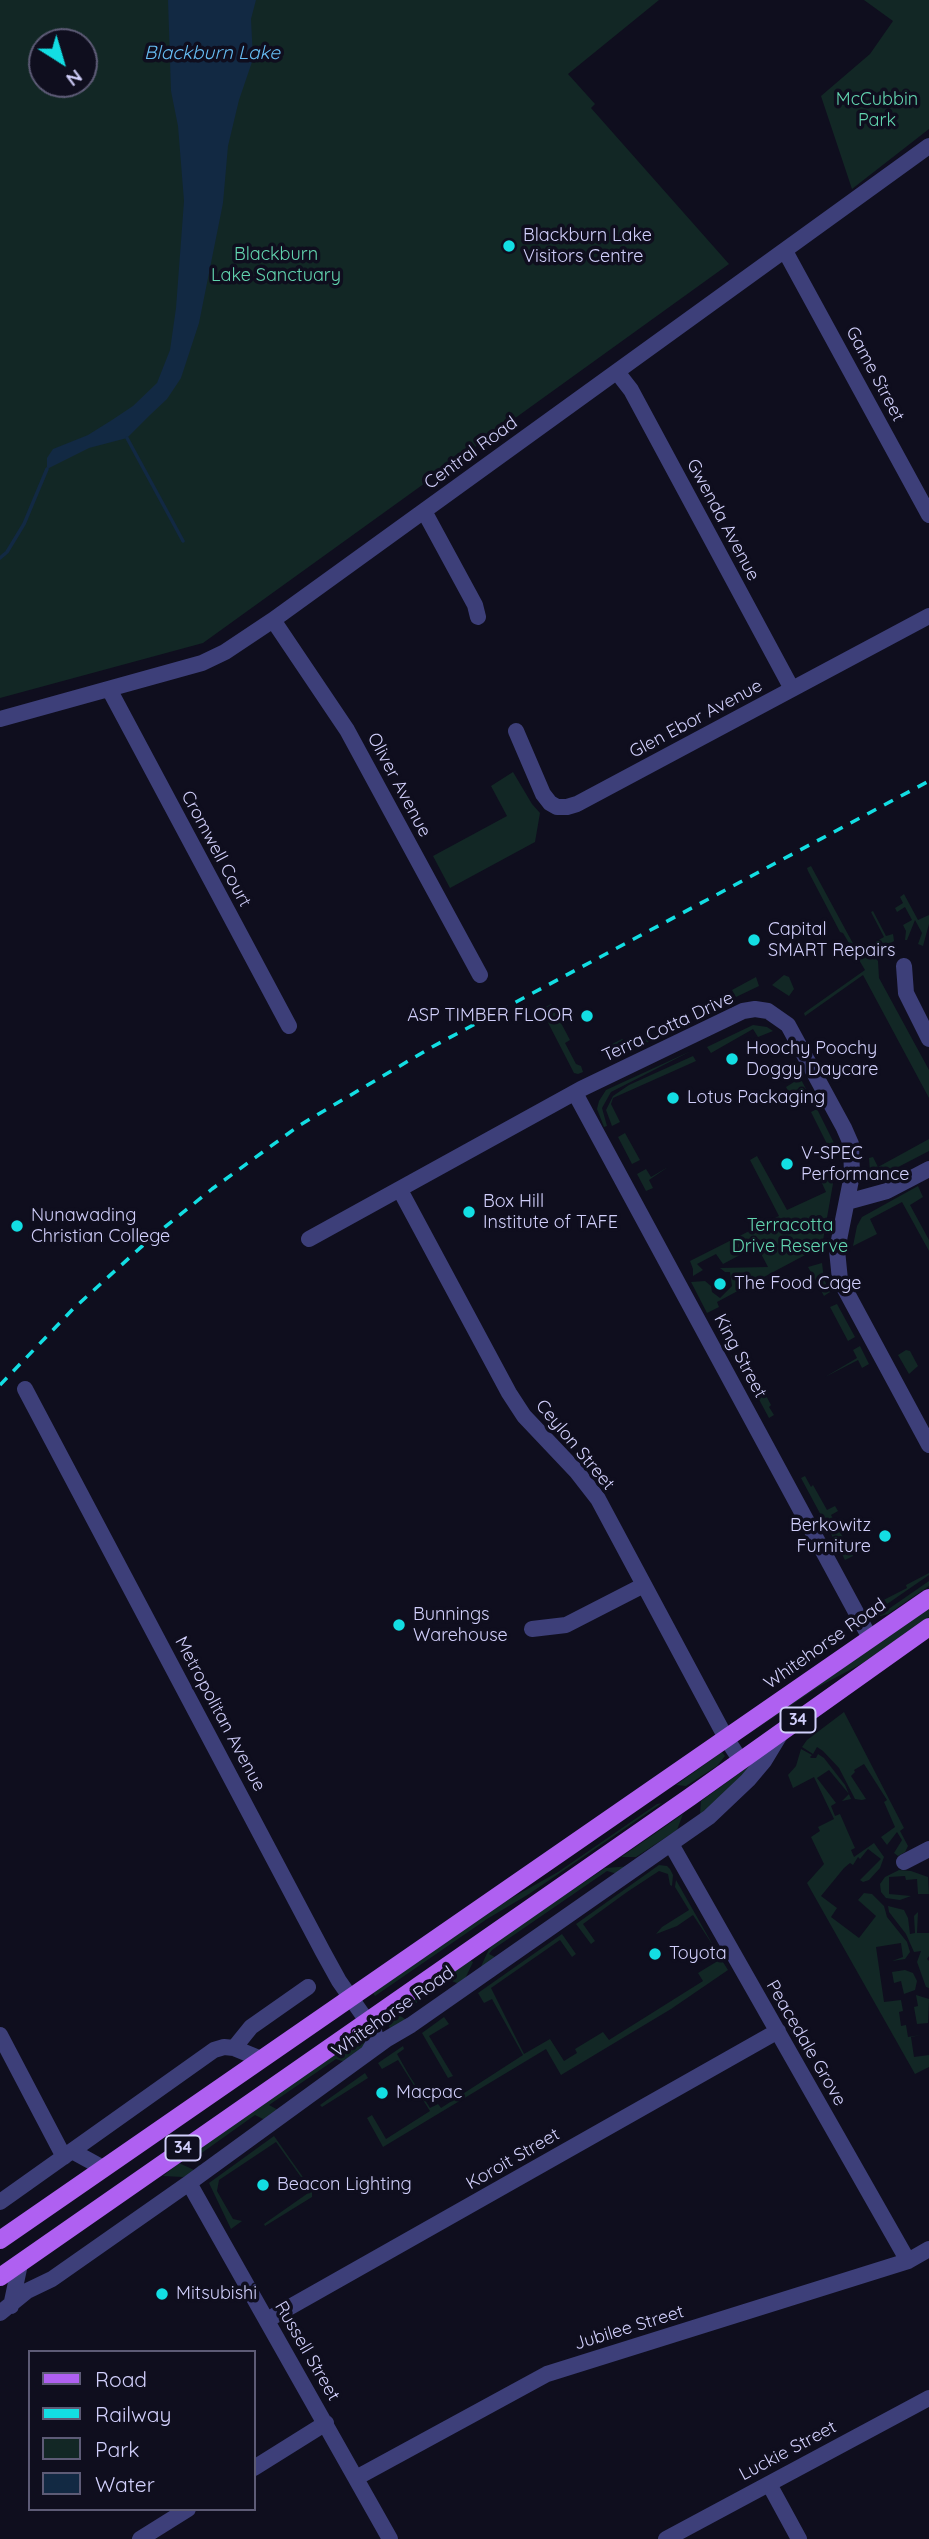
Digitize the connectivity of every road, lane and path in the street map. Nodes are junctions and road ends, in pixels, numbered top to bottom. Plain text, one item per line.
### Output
1 (929, 146) edge
2 (785, 251) junction
3 (617, 372) junction
4 (424, 511) junction
5 (929, 515) edge
6 (929, 615) edge
7 (478, 617) dead end
8 (272, 620) junction
9 (109, 689) junction
10 (792, 689) junction
11 (0, 719) edge
12 (516, 732) dead end
13 (904, 966) dead end
14 (480, 975) dead end
15 (289, 1026) dead end
16 (929, 1039) edge
17 (575, 1093) junction
18 (929, 1169) edge
19 (400, 1190) junction
20 (847, 1202) junction
21 (309, 1239) dead end
22 (25, 1389) dead end
23 (929, 1445) edge
24 (644, 1585) junction
25 (929, 1598) edge
26 (929, 1627) edge
27 (532, 1629) dead end
28 (870, 1639) junction
29 (781, 1733) junction
30 (726, 1738) junction
31 (741, 1761) junction
32 (659, 1786) junction
33 (690, 1797) junction
34 (671, 1844) junction
35 (929, 1849) edge
36 (904, 1861) dead end
37 (308, 1987) dead end
38 (350, 1997) junction
39 (367, 2020) junction
40 (778, 2031) junction
41 (0, 2035) edge
42 (234, 2048) junction
43 (368, 2054) junction
44 (261, 2059) junction
45 (68, 2154) junction
46 (103, 2168) junction
47 (189, 2183) junction
48 (0, 2202) edge
49 (0, 2240) edge
50 (929, 2249) edge
51 (908, 2260) junction
52 (20, 2264) junction
53 (0, 2277) edge
54 (5, 2310) edge
55 (267, 2320) junction
56 (929, 2398) edge
57 (326, 2423) junction
58 (256, 2467) edge
59 (356, 2478) junction
60 (769, 2484) junction
61 (185, 2511) edge
62 (140, 2539) edge
63 (390, 2539) edge
64 (666, 2539) edge
65 (799, 2539) edge

1 - 2 street, Central Road
2 - 3 street, Central Road
2 - 5 street, Game Street
3 - 4 street, Central Road
3 - 10 street, Gwenda Avenue
4 - 7 street
4 - 8 street, Central Road
6 - 10 street, Glen Ebor Avenue
8 - 9 street, Central Road
8 - 14 street, Oliver Avenue
9 - 11 street, Central Road
9 - 15 street, Cromwell Court
10 - 12 street, Glen Ebor Avenue
13 - 16 street
17 - 19 street, Terra Cotta Drive
17 - 20 street, Terra Cotta Drive
17 - 28 street, King Street
18 - 20 street
19 - 21 street, Terra Cotta Drive
19 - 24 street, Ceylon Street
20 - 23 street, Terra Cotta Drive
22 - 38 street, Metropolitan Avenue
24 - 27 street
24 - 30 street, Ceylon Street
25 - 28 main road, Whitehorse Road / 34
26 - 29 main road, Whitehorse Road / 34
28 - 30 main road, Whitehorse Road / 34
29 - 31 main road, Whitehorse Road / 34
29 - 34 street, Whitehorse Road
30 - 31 street, Ceylon Street
30 - 32 main road, Whitehorse Road / 34
31 - 33 main road, Whitehorse Road / 34
32 - 33 main road
32 - 38 main road, Whitehorse Road / 34
33 - 39 main road, Whitehorse Road / 34
34 - 40 street, Peacedale Grove
34 - 43 street, Whitehorse Road
35 - 36 street
37 - 42 street
38 - 39 street, Metropolitan Avenue
38 - 44 main road, Whitehorse Road / 34
39 - 43 street
39 - 52 main road, Whitehorse Road / 34
40 - 51 street, Peacedale Grove
40 - 55 street, Koroit Street
41 - 45 street
42 - 44 street
42 - 45 street
43 - 47 street, Whitehorse Road
44 - 46 main road, Whitehorse Road / 34
45 - 46 street
45 - 48 street
46 - 49 main road, Whitehorse Road / 34
47 - 54 street, Whitehorse Road
47 - 55 street, Russell Street
50 - 51 street, Jubilee Street
51 - 59 street, Jubilee Street
52 - 53 main road, Whitehorse Road / 34
52 - 54 street, Whitehorse Road
55 - 57 street, Russell Street
56 - 60 street, Luckie Street
57 - 58 street
57 - 59 street, Russell Street
59 - 63 street, Russell Street
60 - 64 street, Luckie Street
60 - 65 street
61 - 62 street

